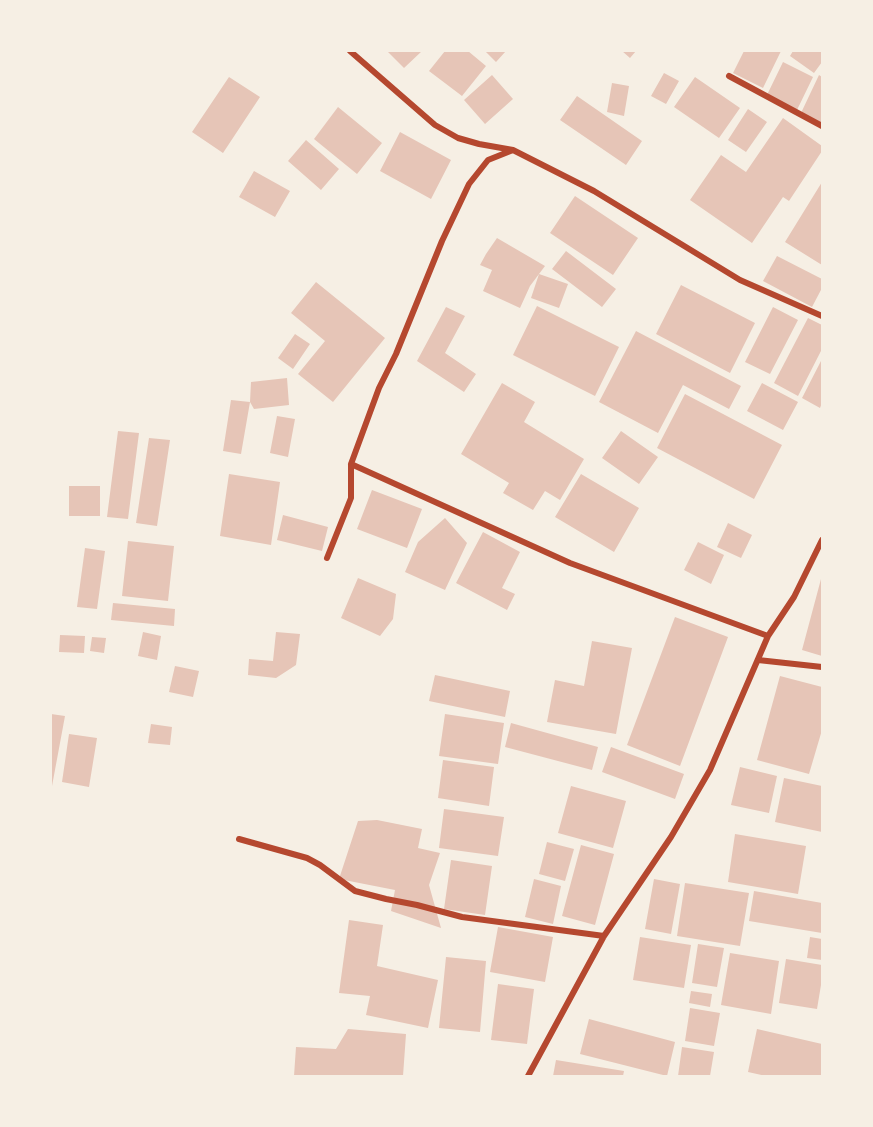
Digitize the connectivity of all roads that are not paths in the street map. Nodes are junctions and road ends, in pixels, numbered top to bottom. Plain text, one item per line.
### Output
1 (350, 51) edge
2 (729, 76) dead end
3 (822, 126) edge
4 (513, 150) junction
5 (822, 316) edge
6 (351, 464) junction
7 (822, 540) edge
8 (327, 558) dead end
9 (768, 636) junction
10 (758, 660) junction
11 (822, 667) edge
12 (239, 838) dead end
13 (604, 936) junction
14 (528, 1076) edge

1 - 4 street
2 - 3 street
4 - 5 street
4 - 6 street
6 - 8 street
6 - 9 street
7 - 9 street
9 - 10 street
10 - 11 street
10 - 13 street
12 - 13 street
13 - 14 street

